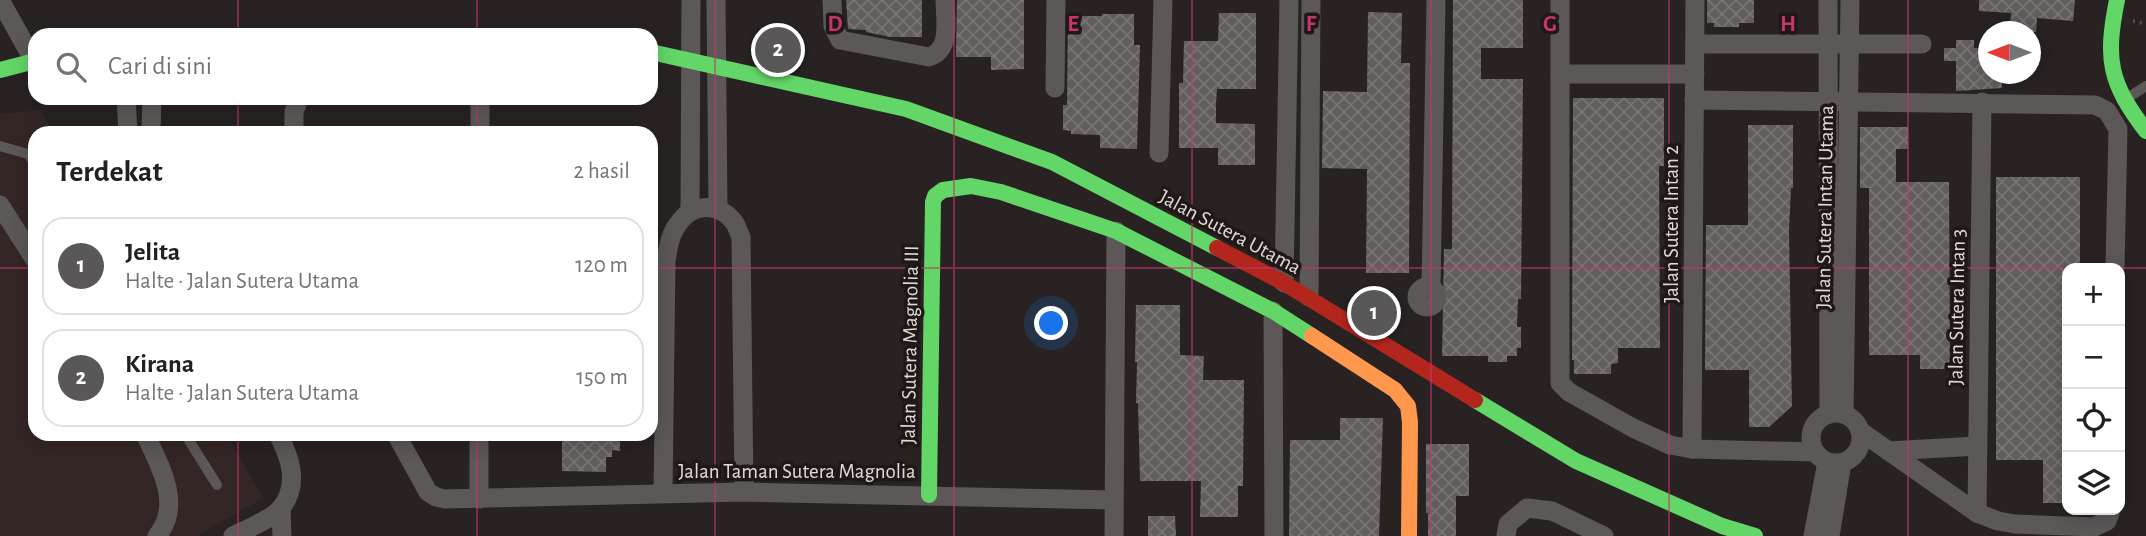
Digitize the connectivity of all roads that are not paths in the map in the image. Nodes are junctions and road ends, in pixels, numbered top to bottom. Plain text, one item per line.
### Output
1 (0, 0) edge
2 (691, 0) edge
3 (716, 0) edge
4 (832, 0) edge
5 (945, 0) edge
6 (1056, 0) edge
7 (1163, 0) edge
8 (1289, 0) edge
9 (1311, 0) edge
10 (1436, 0) edge
11 (1560, 0) edge
12 (1695, 0) edge
13 (1828, 0) edge
14 (1850, 0) edge
15 (2117, 0) edge
16 (1829, 43) junction
17 (1851, 43) junction
18 (1695, 44) junction
19 (1922, 44) dead end
20 (28, 50) edge
21 (658, 53) edge
22 (691, 60) junction
23 (28, 63) edge
24 (716, 65) junction
25 (0, 70) edge
26 (1560, 74) junction
27 (1695, 74) junction
28 (2146, 86) edge
29 (1055, 88) dead end
30 (2126, 99) junction
31 (1694, 100) junction
32 (1829, 101) junction
33 (1849, 101) junction
34 (1982, 102) junction
35 (126, 105) edge
36 (152, 105) edge
37 (296, 105) edge
38 (480, 105) edge
39 (128, 126) edge
40 (151, 126) edge
41 (294, 126) edge
42 (480, 126) edge
43 (2146, 131) edge
44 (1286, 144) junction
45 (1309, 145) junction
46 (0, 146) edge
47 (1160, 153) dead end
48 (28, 154) edge
49 (0, 205) edge
50 (718, 209) junction
51 (690, 210) junction
52 (1116, 231) junction
53 (28, 249) edge
54 (2115, 263) edge
55 (1284, 283) junction
56 (1431, 287) dead end
57 (1309, 298) junction
58 (1273, 311) junction
59 (1837, 414) junction
60 (1860, 431) junction
61 (149, 441) edge
62 (189, 441) edge
63 (281, 441) edge
64 (400, 441) edge
65 (479, 441) edge
66 (1978, 446) junction
67 (1692, 449) junction
68 (1891, 451) junction
69 (1830, 454) junction
70 (217, 485) dead end
71 (744, 492) junction
72 (663, 493) junction
73 (929, 495) junction
74 (479, 499) junction
75 (1114, 500) junction
76 (281, 509) junction
77 (1977, 513) junction
78 (2109, 515) edge
79 (1507, 530) edge
80 (241, 534) edge
81 (158, 536) edge
82 (282, 536) edge
83 (1114, 536) edge
84 (1274, 536) edge
85 (1409, 536) edge
86 (1604, 536) edge
87 (1755, 536) edge
88 (1813, 536) edge
89 (1830, 536) edge

1 - 20 street
2 - 22 street
3 - 24 street
4 - 5 street
6 - 29 street
7 - 47 street
8 - 44 street
9 - 45 street
10 - 56 street
11 - 26 street
12 - 18 street, Jalan Sutera Intan 2
13 - 16 street, Jalan Sutera Intan Utama
14 - 17 street, Jalan Sutera Intan Utama
15 - 30 street
16 - 17 street
16 - 18 street
16 - 32 street, Jalan Sutera Intan Utama
17 - 19 street
17 - 33 street, Jalan Sutera Intan Utama
18 - 27 street, Jalan Sutera Intan 2
21 - 22 street, Jalan Sutera Utama
22 - 24 street, Jalan Sutera Utama
22 - 51 street
23 - 25 street
24 - 50 street
24 - 55 street, Jalan Sutera Utama
26 - 27 street
26 - 67 street
27 - 31 street, Jalan Sutera Intan 2
28 - 30 lane
30 - 43 street
31 - 32 street
31 - 67 street, Jalan Sutera Intan 2
32 - 33 street
32 - 59 street, Jalan Sutera Intan Utama
33 - 34 street
33 - 59 street, Jalan Sutera Intan Utama
34 - 54 street
34 - 66 street, Jalan Sutera Intan 3
35 - 39 street
36 - 40 street
37 - 41 street
38 - 42 street
44 - 45 street
44 - 55 street
45 - 57 street
46 - 48 lane
49 - 53 street
50 - 51 street
50 - 71 street
51 - 72 street
52 - 58 street
52 - 73 street, Jalan Sutera Magnolia III
52 - 75 street
55 - 57 street, Jalan Sutera Utama
57 - 87 street, Jalan Sutera Utama
58 - 84 street
58 - 85 street
59 - 60 street
59 - 69 street
60 - 68 street
60 - 69 street
61 - 81 street
62 - 70 lane
63 - 76 street
64 - 74 street, Jalan Taman Sutera Magnolia
65 - 74 street
66 - 68 street
66 - 77 street, Jalan Sutera Intan 3
67 - 69 street
68 - 69 street
68 - 77 street
69 - 88 street
69 - 89 street
71 - 72 street, Jalan Taman Sutera Magnolia
71 - 73 street, Jalan Taman Sutera Magnolia
72 - 74 street, Jalan Taman Sutera Magnolia
73 - 75 street, Jalan Taman Sutera Magnolia
75 - 83 street
76 - 80 street
76 - 82 street
77 - 78 street
79 - 86 street

